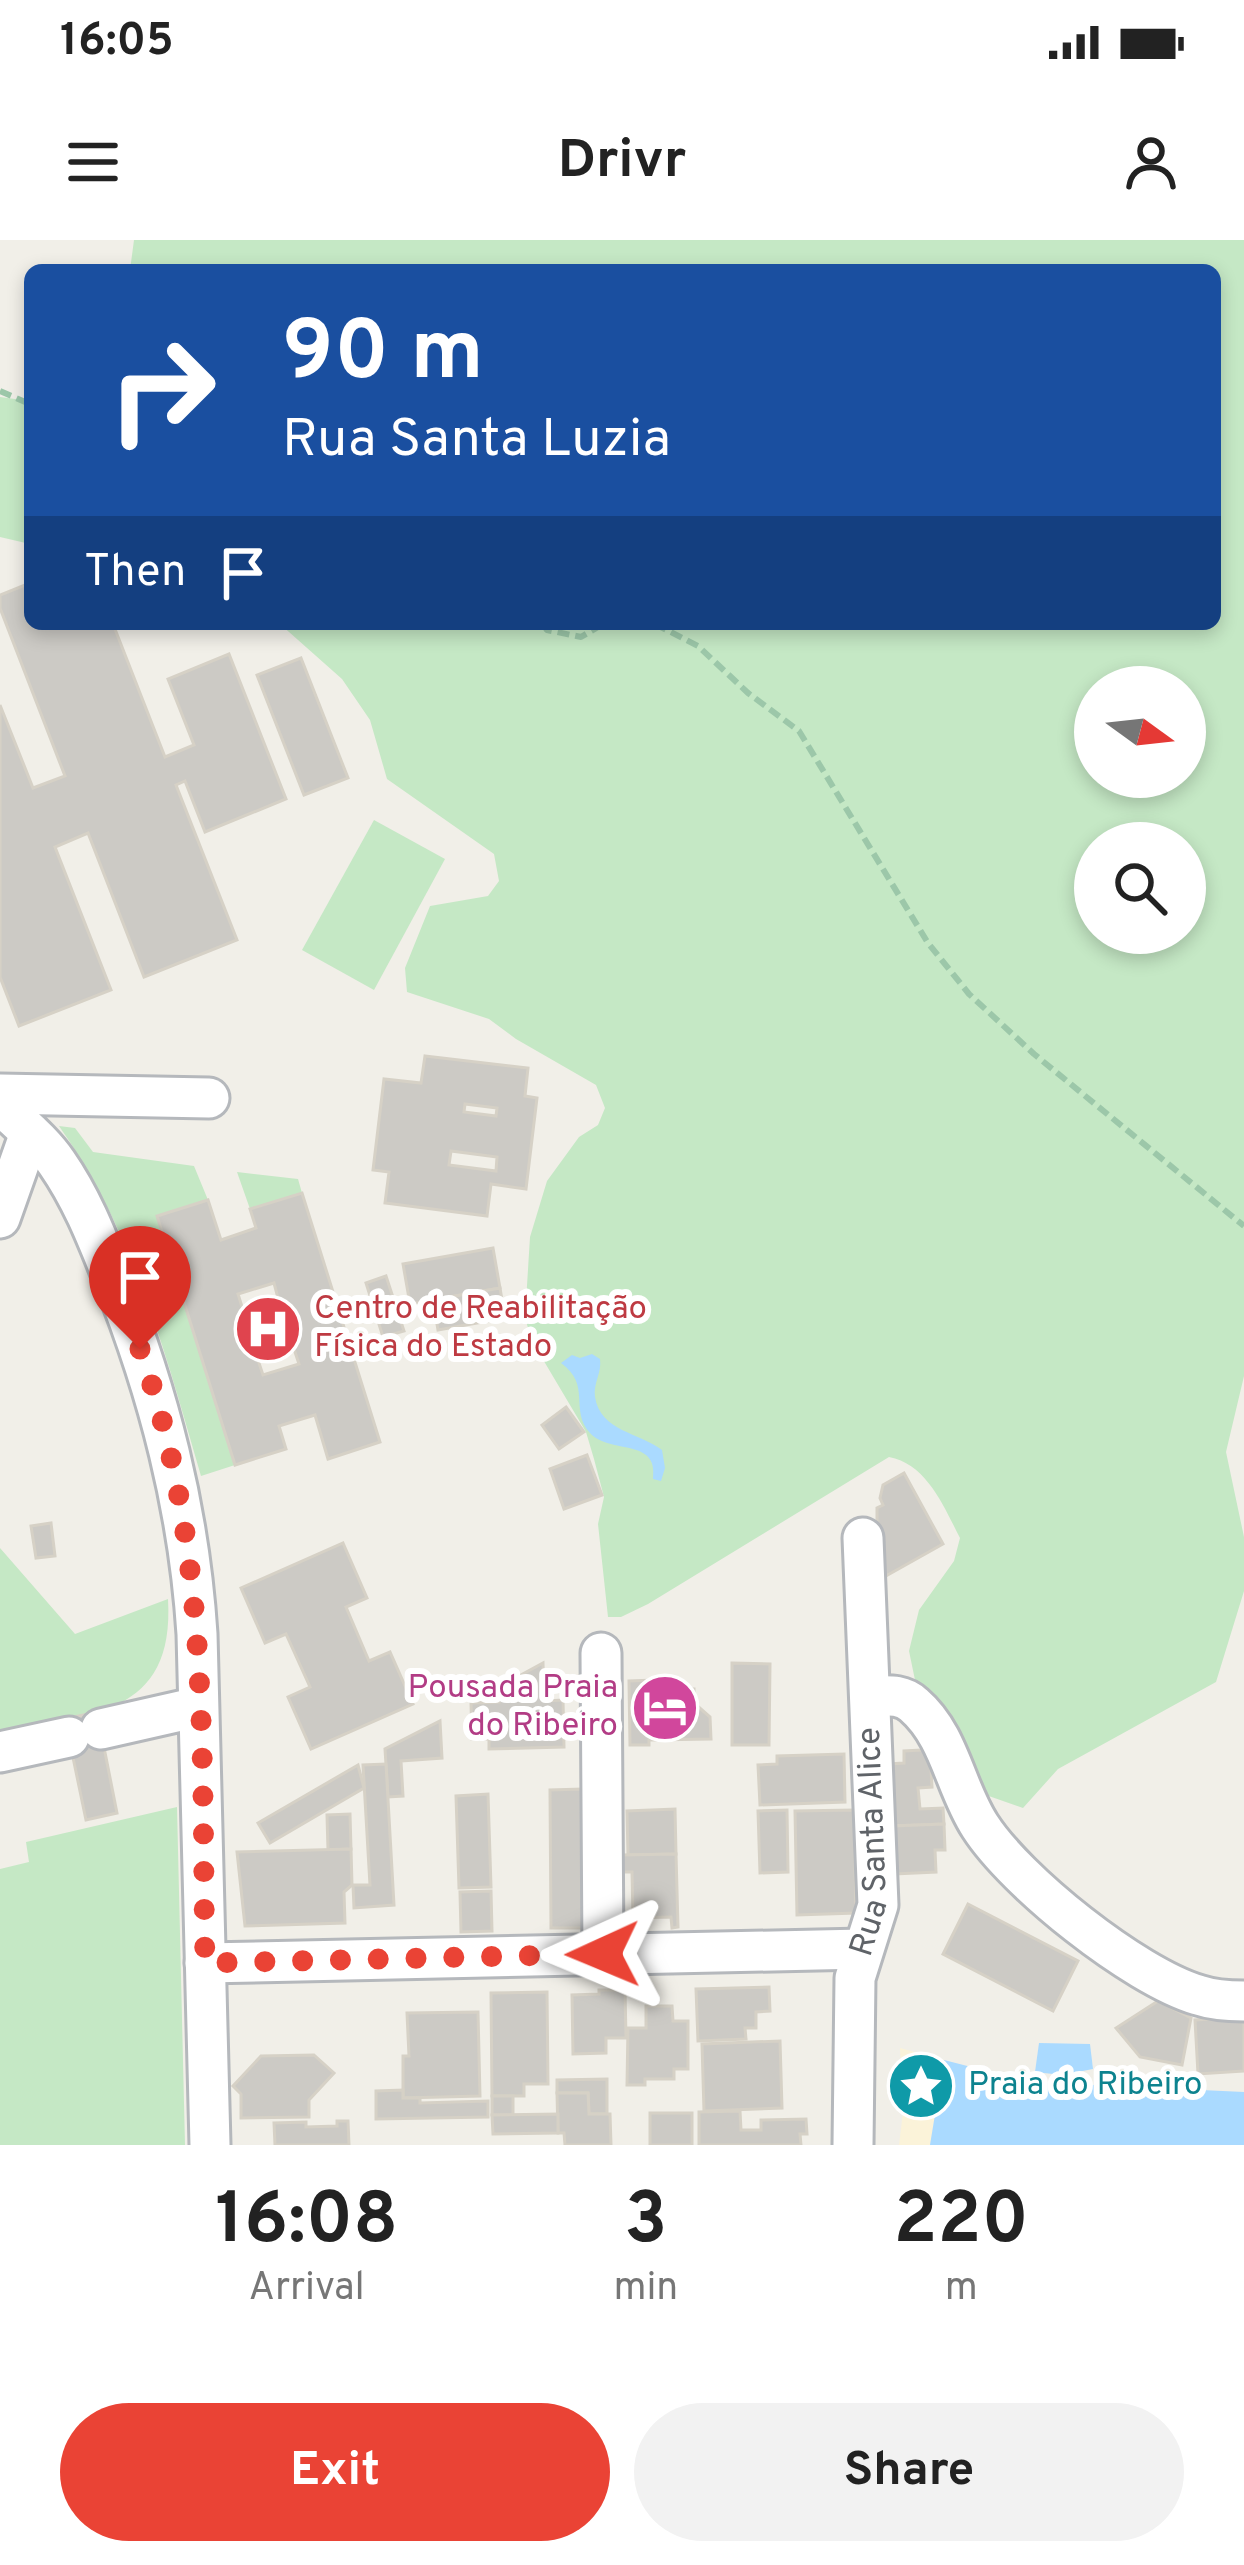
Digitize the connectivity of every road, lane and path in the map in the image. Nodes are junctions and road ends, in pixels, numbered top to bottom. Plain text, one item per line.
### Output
1 (547, 630) edge
2 (593, 630) edge
3 (667, 630) edge
4 (0, 1094) edge
5 (209, 1098) dead end
6 (0, 1104) edge
7 (30, 1133) junction
8 (0, 1218) edge
9 (1244, 1226) edge
10 (863, 1538) dead end
11 (601, 1653) dead end
12 (870, 1696) junction
13 (198, 1707) junction
14 (0, 1752) edge
15 (863, 1949) junction
16 (603, 1954) junction
17 (205, 1963) junction
18 (1244, 2001) edge
19 (210, 2145) edge
20 (853, 2145) edge

1 - 2 path
3 - 9 path
4 - 5 street
6 - 7 street
7 - 8 street
7 - 13 street
10 - 12 street, Rua Santa Alice
11 - 16 street
12 - 15 street, Rua Santa Alice
12 - 18 street
13 - 14 street
13 - 17 street
15 - 16 street
15 - 20 street, Rua Santa Alice
16 - 17 street
17 - 19 street

